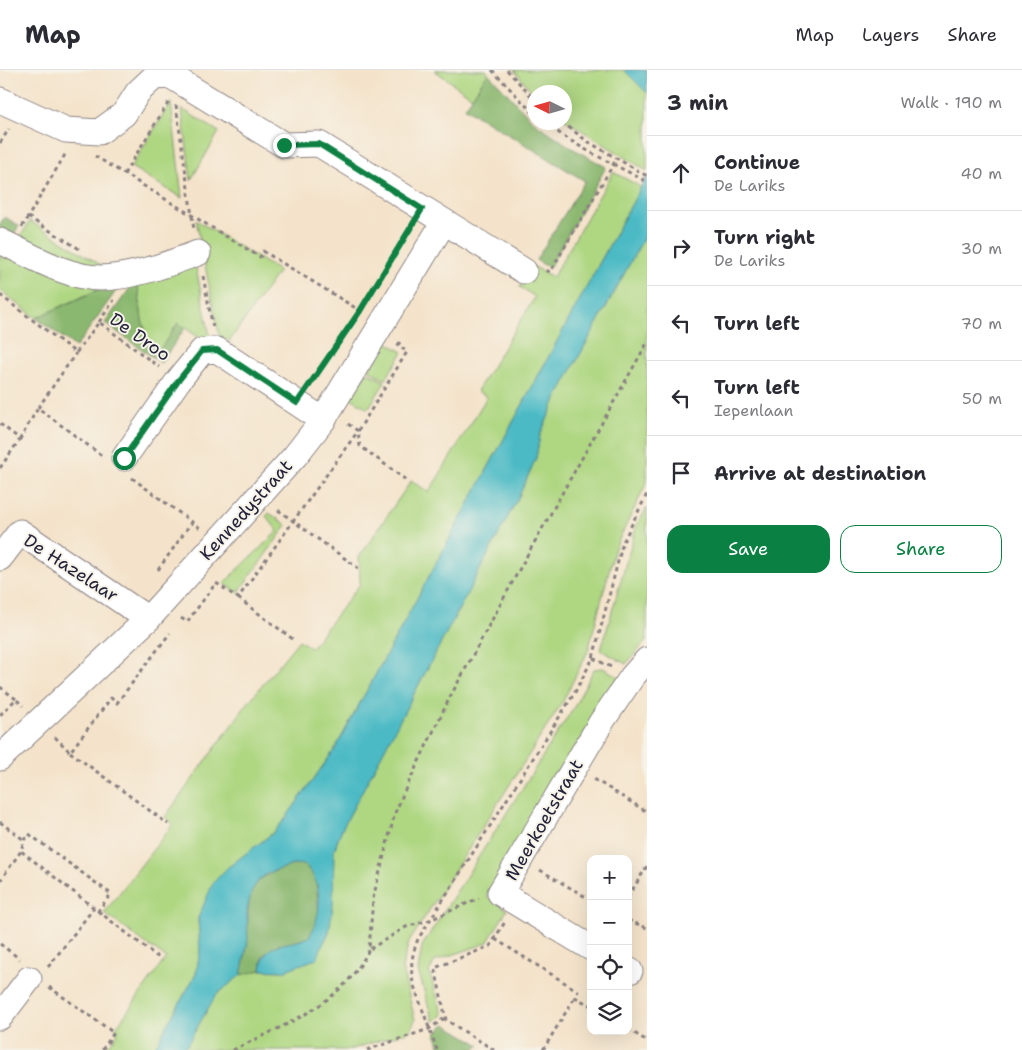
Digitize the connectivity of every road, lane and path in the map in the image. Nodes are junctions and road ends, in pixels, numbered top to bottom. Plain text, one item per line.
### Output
1 (492, 70) edge
2 (508, 70) edge
3 (527, 91) edge
4 (0, 100) edge
5 (527, 107) edge
6 (572, 129) edge
7 (555, 130) edge
8 (68, 144) junction
9 (90, 153) dead end
10 (616, 158) junction
11 (612, 165) junction
12 (124, 174) junction
13 (647, 176) edge
14 (647, 182) edge
15 (192, 214) junction
16 (28, 217) junction
17 (444, 222) junction
18 (6, 243) edge
19 (198, 252) junction
20 (87, 254) dead end
21 (524, 270) joint
22 (0, 295) edge
23 (365, 302) dead end
24 (360, 311) junction
25 (378, 331) junction
26 (647, 343) edge
27 (217, 350) junction
28 (76, 354) junction
29 (178, 381) junction
30 (297, 403) junction
31 (38, 408) dead end
32 (326, 415) junction
33 (20, 439) dead end
34 (124, 458) dead end
35 (0, 468) edge
36 (406, 480) dead end
37 (647, 494) edge
38 (260, 496) junction
39 (192, 522) dead end
40 (0, 558) edge
41 (358, 568) dead end
42 (153, 576) dead end
43 (238, 598) dead end
44 (148, 619) junction
45 (294, 640) dead end
46 (647, 660) edge
47 (0, 688) edge
48 (16, 699) dead end
49 (70, 752) dead end
50 (0, 758) edge
51 (598, 770) dead end
52 (594, 778) junction
53 (588, 787) dead end
54 (647, 812) edge
55 (0, 822) edge
56 (168, 824) dead end
57 (24, 840) junction
58 (22, 851) junction
59 (647, 866) edge
60 (0, 881) edge
61 (632, 890) edge
62 (508, 898) junction
63 (587, 898) edge
64 (94, 908) junction
65 (98, 911) junction
66 (430, 920) junction
67 (632, 922) edge
68 (647, 928) edge
69 (495, 939) junction
70 (0, 944) edge
71 (587, 946) edge
72 (369, 949) junction
73 (159, 958) dead end
74 (36, 973) junction
75 (575, 996) junction
76 (587, 1004) edge
77 (0, 1017) edge
78 (445, 1018) junction
79 (429, 1029) junction
80 (632, 1032) edge
81 (647, 1041) edge
82 (102, 1050) edge
83 (233, 1050) edge
84 (367, 1050) edge
85 (437, 1050) edge
86 (494, 1050) edge
87 (543, 1050) edge

1 - 5 path
2 - 3 path
4 - 8 street
6 - 10 path
7 - 11 path
8 - 16 path
8 - 17 street
9 - 12 path
10 - 11 path
10 - 13 path
11 - 14 path
11 - 21 path
12 - 15 path
12 - 15 path
15 - 19 path
15 - 24 path
16 - 18 path
16 - 20 path
17 - 21 street
17 - 25 street, Kennedystraat
18 - 19 street
19 - 27 path
22 - 28 path
23 - 24 path
24 - 25 path
24 - 30 path
25 - 32 street, Kennedystraat
26 - 72 path
27 - 29 street
27 - 30 street
28 - 29 path, De Droo
28 - 31 path
29 - 34 street
30 - 32 street
32 - 36 path
32 - 38 street, Kennedystraat
33 - 35 path
37 - 66 path
38 - 41 path
38 - 44 street, Kennedystraat
39 - 42 path
40 - 44 street, De Hazelaar
43 - 45 path
44 - 50 street, Kennedystraat
46 - 62 street, Meerkoetstraat
47 - 48 path
49 - 56 path
51 - 52 path
52 - 53 path
52 - 54 path
55 - 57 path
57 - 58 path
57 - 65 path
58 - 60 path
58 - 64 path
59 - 61 path
62 - 63 path
62 - 66 path
62 - 69 path
62 - 71 street, Meerkoetstraat
64 - 65 path
64 - 74 path
65 - 73 path
66 - 72 path
66 - 79 path
67 - 68 path
69 - 75 path
69 - 78 path
70 - 74 path
72 - 83 path
74 - 77 street
74 - 82 path
75 - 76 path
75 - 87 path
78 - 79 path
78 - 86 path
79 - 84 path
79 - 85 path
80 - 81 path

